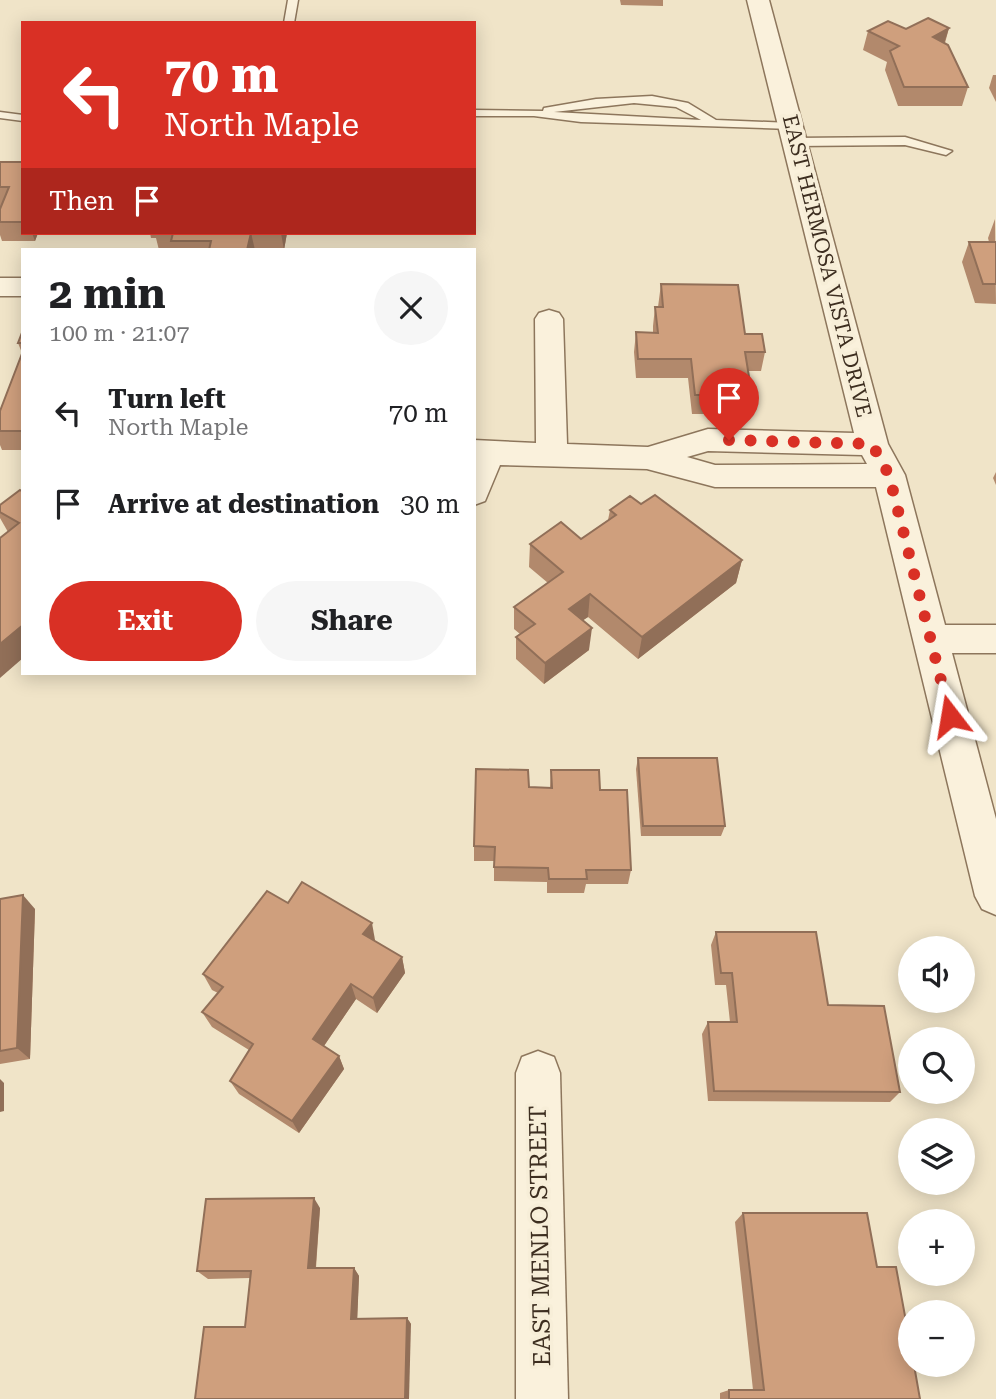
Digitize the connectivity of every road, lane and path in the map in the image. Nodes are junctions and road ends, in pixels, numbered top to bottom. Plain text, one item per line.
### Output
1 (293, 0) edge
2 (758, 0) edge
3 (289, 21) edge
4 (21, 106) edge
5 (0, 109) edge
6 (476, 113) edge
7 (534, 113) junction
8 (0, 115) edge
9 (21, 118) edge
10 (714, 123) junction
11 (793, 134) junction
12 (946, 151) dead end
13 (0, 287) edge
14 (21, 287) edge
15 (549, 319) dead end
16 (872, 444) junction
17 (481, 452) edge
18 (552, 456) junction
19 (647, 458) junction
20 (889, 475) junction
21 (476, 481) edge
22 (931, 639) junction
23 (996, 639) edge
24 (996, 895) edge
25 (538, 1073) dead end
26 (542, 1399) edge

1 - 3 lane
2 - 11 street, EAST HERMOSA VISTA DRIVE
4 - 5 lane
6 - 7 lane
7 - 10 lane
7 - 10 lane
8 - 9 lane
10 - 11 lane
11 - 12 lane
11 - 16 street, EAST HERMOSA VISTA DRIVE
13 - 14 street
15 - 18 street
16 - 19 street
16 - 20 street, EAST HERMOSA VISTA DRIVE
17 - 18 street
17 - 21 street
18 - 19 street
19 - 20 street
20 - 22 street, EAST HERMOSA VISTA DRIVE
22 - 23 street
22 - 24 street, EAST HERMOSA VISTA DRIVE
25 - 26 street, EAST MENLO STREET

